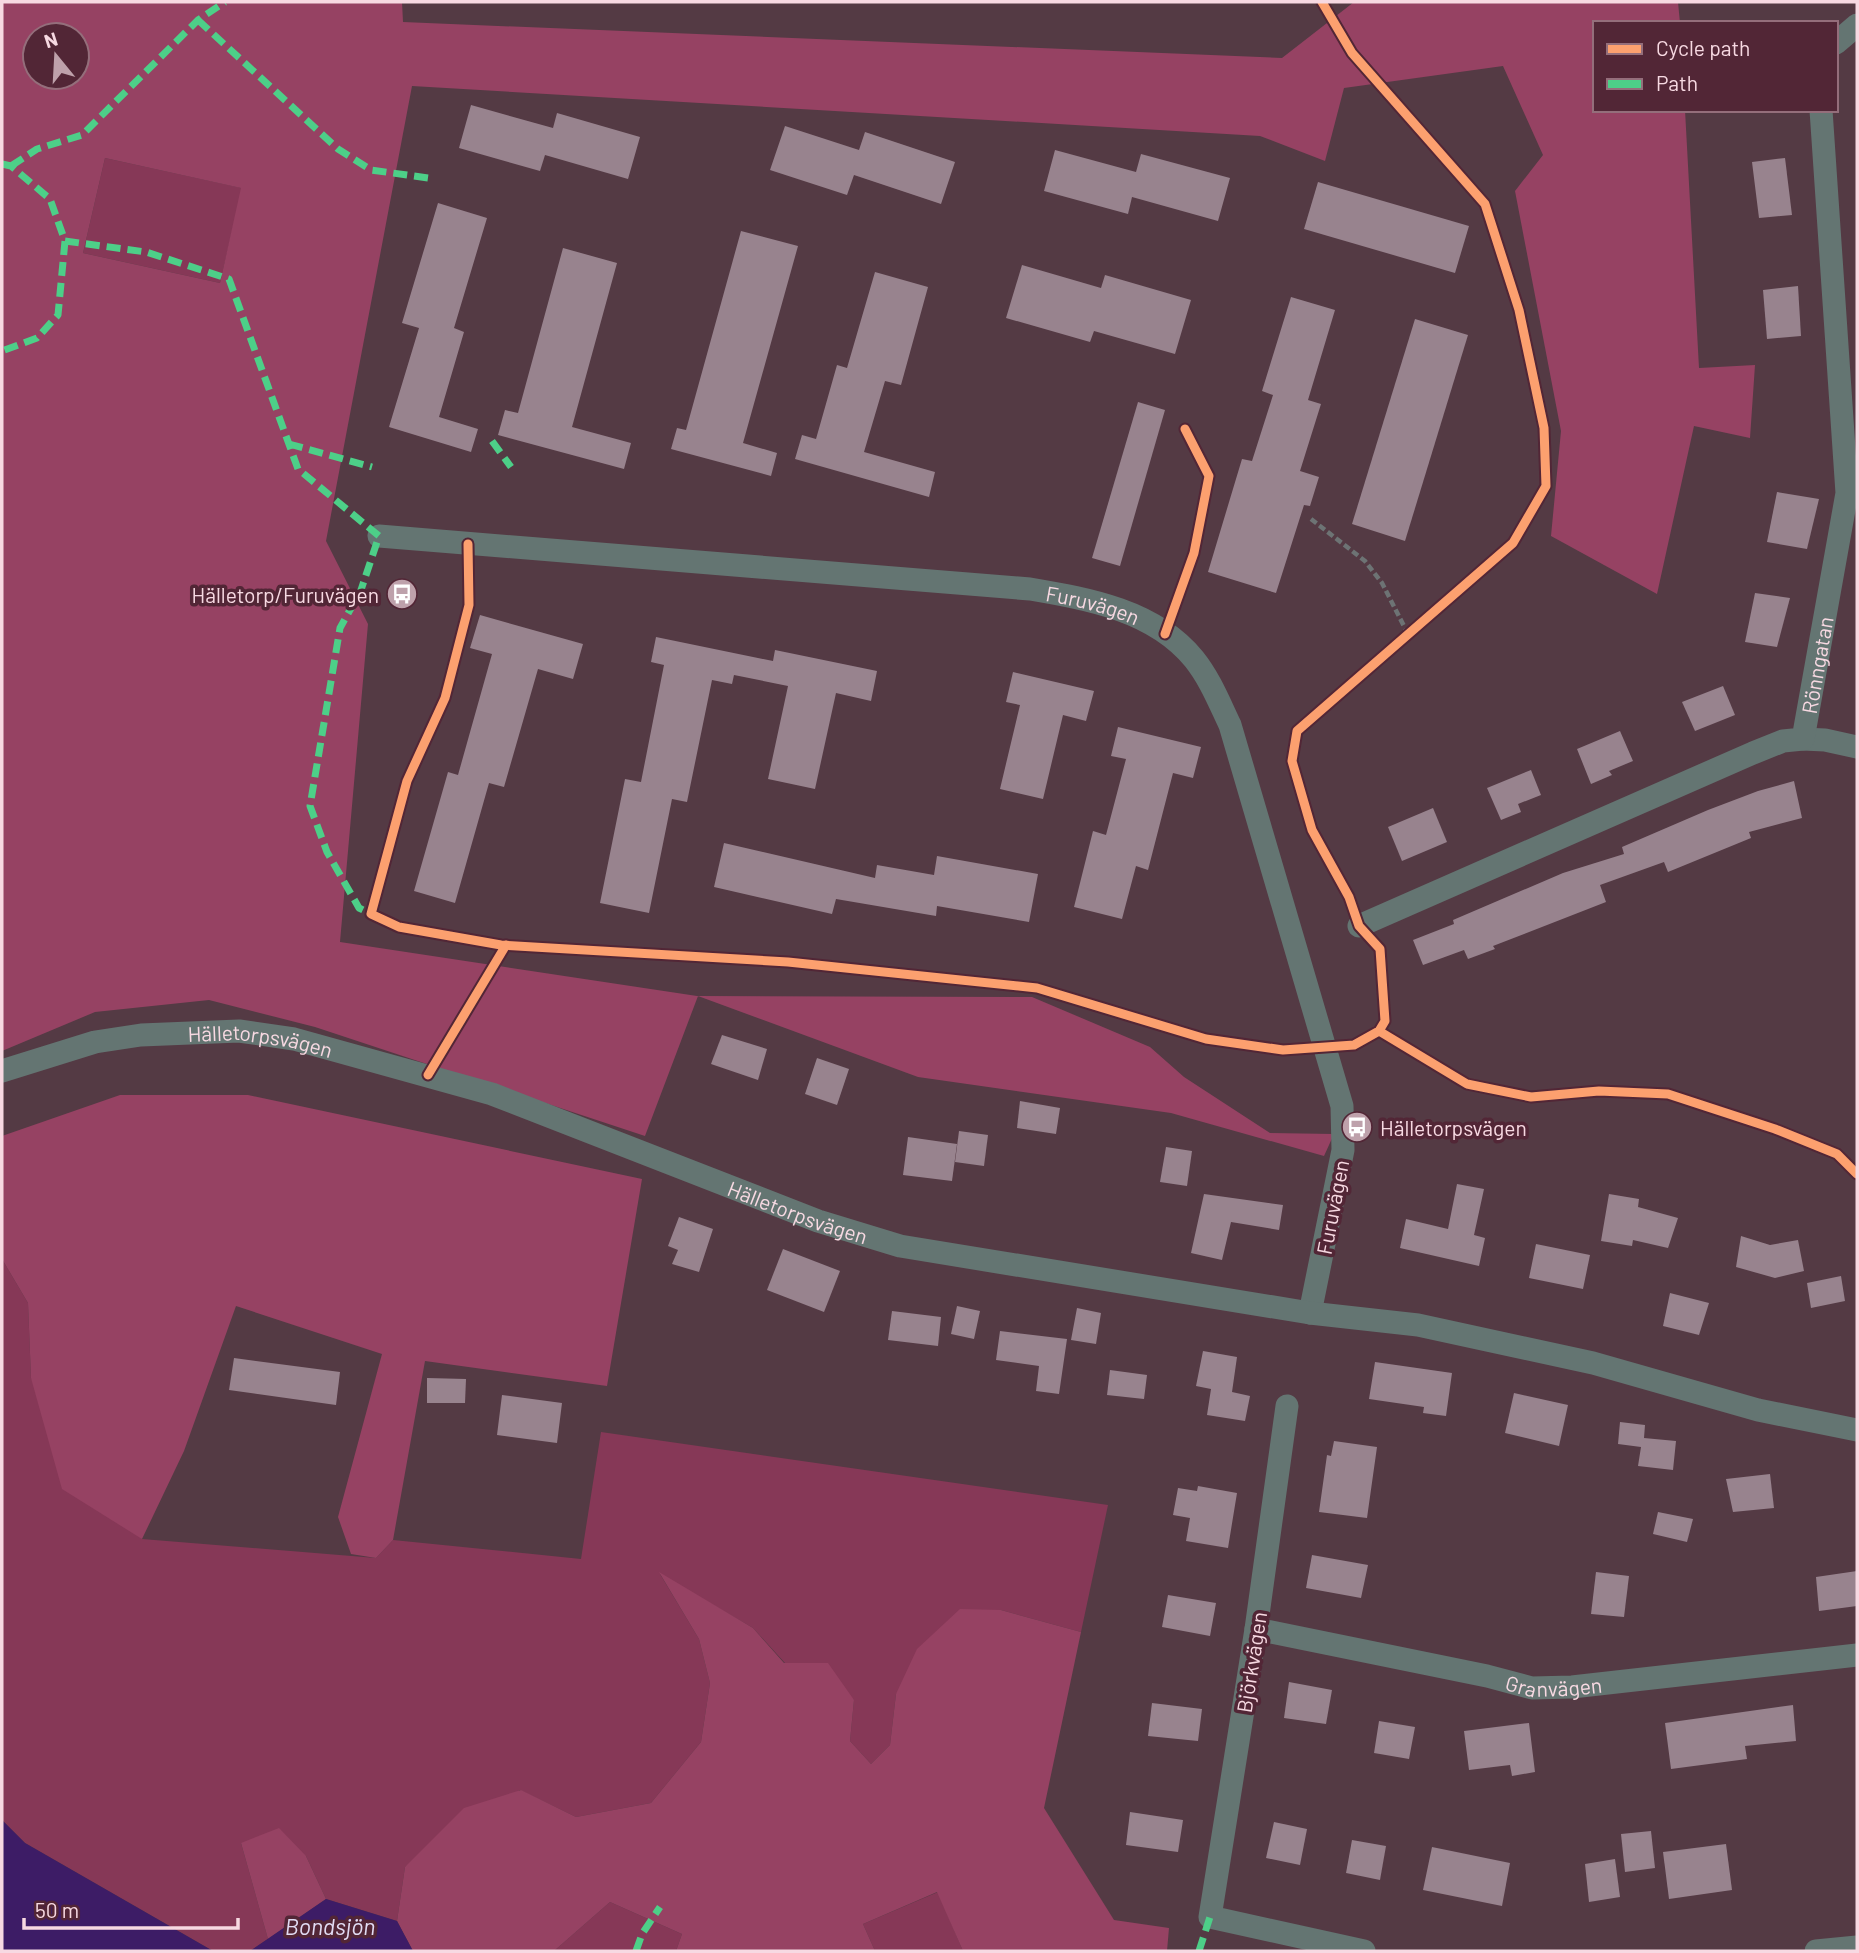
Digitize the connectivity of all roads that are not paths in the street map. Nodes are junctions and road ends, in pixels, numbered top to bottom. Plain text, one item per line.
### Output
1 (1857, 25) edge
2 (1838, 41) edge
3 (1821, 112) edge
4 (379, 536) dead end
5 (1803, 739) junction
6 (1857, 747) edge
7 (1359, 926) dead end
8 (2, 1071) edge
9 (1310, 1313) junction
10 (1287, 1406) dead end
11 (1857, 1430) edge
12 (1256, 1629) junction
13 (1857, 1655) edge
14 (1857, 1947) edge
15 (1364, 1951) edge
16 (1816, 1951) edge

1 - 2 street
3 - 5 street, Rönngatan
4 - 9 street, Furuvägen
5 - 6 street
5 - 7 street, Rönngatan
8 - 9 street, Hälletorpsvägen
9 - 11 street, Hälletorpsvägen
10 - 12 street, Björkvägen
12 - 13 street, Granvägen
12 - 15 street, Björkvägen
14 - 16 street

